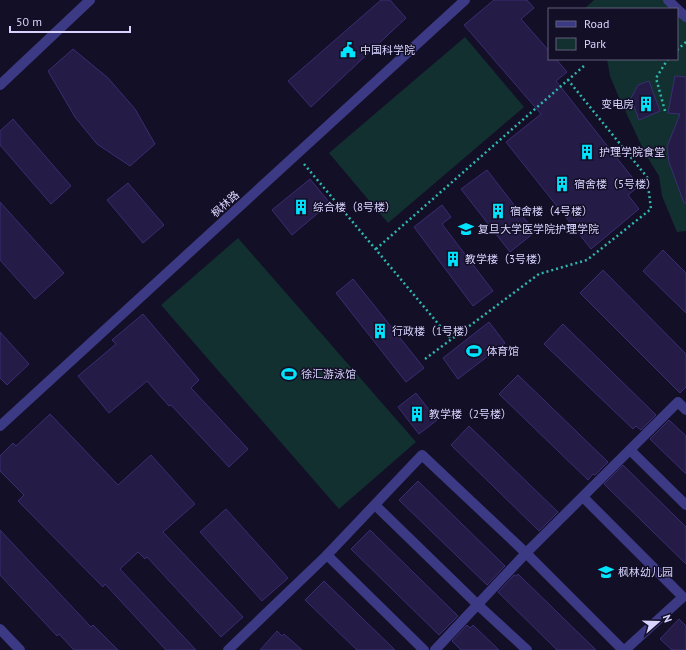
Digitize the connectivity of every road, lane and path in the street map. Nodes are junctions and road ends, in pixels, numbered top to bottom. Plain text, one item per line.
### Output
1 (90, 0) edge
2 (465, 0) edge
3 (668, 0) edge
4 (676, 8) edge
5 (678, 10) edge
6 (686, 17) edge
7 (686, 42) edge
8 (678, 49) edge
9 (667, 60) edge
10 (585, 65) dead end
11 (568, 80) junction
12 (0, 85) edge
13 (665, 111) dead end
14 (296, 155) junction
15 (376, 249) junction
16 (451, 340) junction
17 (425, 359) dead end
18 (686, 410) edge
19 (0, 426) edge
20 (630, 450) junction
21 (583, 496) junction
22 (375, 505) junction
23 (686, 505) edge
24 (526, 553) junction
25 (327, 555) junction
26 (685, 597) edge
27 (478, 605) junction
28 (0, 629) edge
29 (20, 650) edge
30 (228, 650) edge
31 (424, 650) edge
32 (435, 650) edge
33 (527, 650) edge
34 (624, 650) edge

1 - 12 street
2 - 14 street, 枫林路
3 - 4 street
5 - 6 street
7 - 8 path
9 - 13 path
10 - 11 path
11 - 15 path
11 - 16 path
14 - 15 path
14 - 19 street, 枫林路
15 - 16 path
16 - 17 path
18 - 20 street
20 - 21 street
20 - 23 street
21 - 24 street
21 - 26 street
22 - 24 street
22 - 25 street
22 - 27 street
24 - 27 street
24 - 34 street
25 - 30 street
25 - 31 street
26 - 34 street
27 - 32 street
27 - 33 street
28 - 29 street

